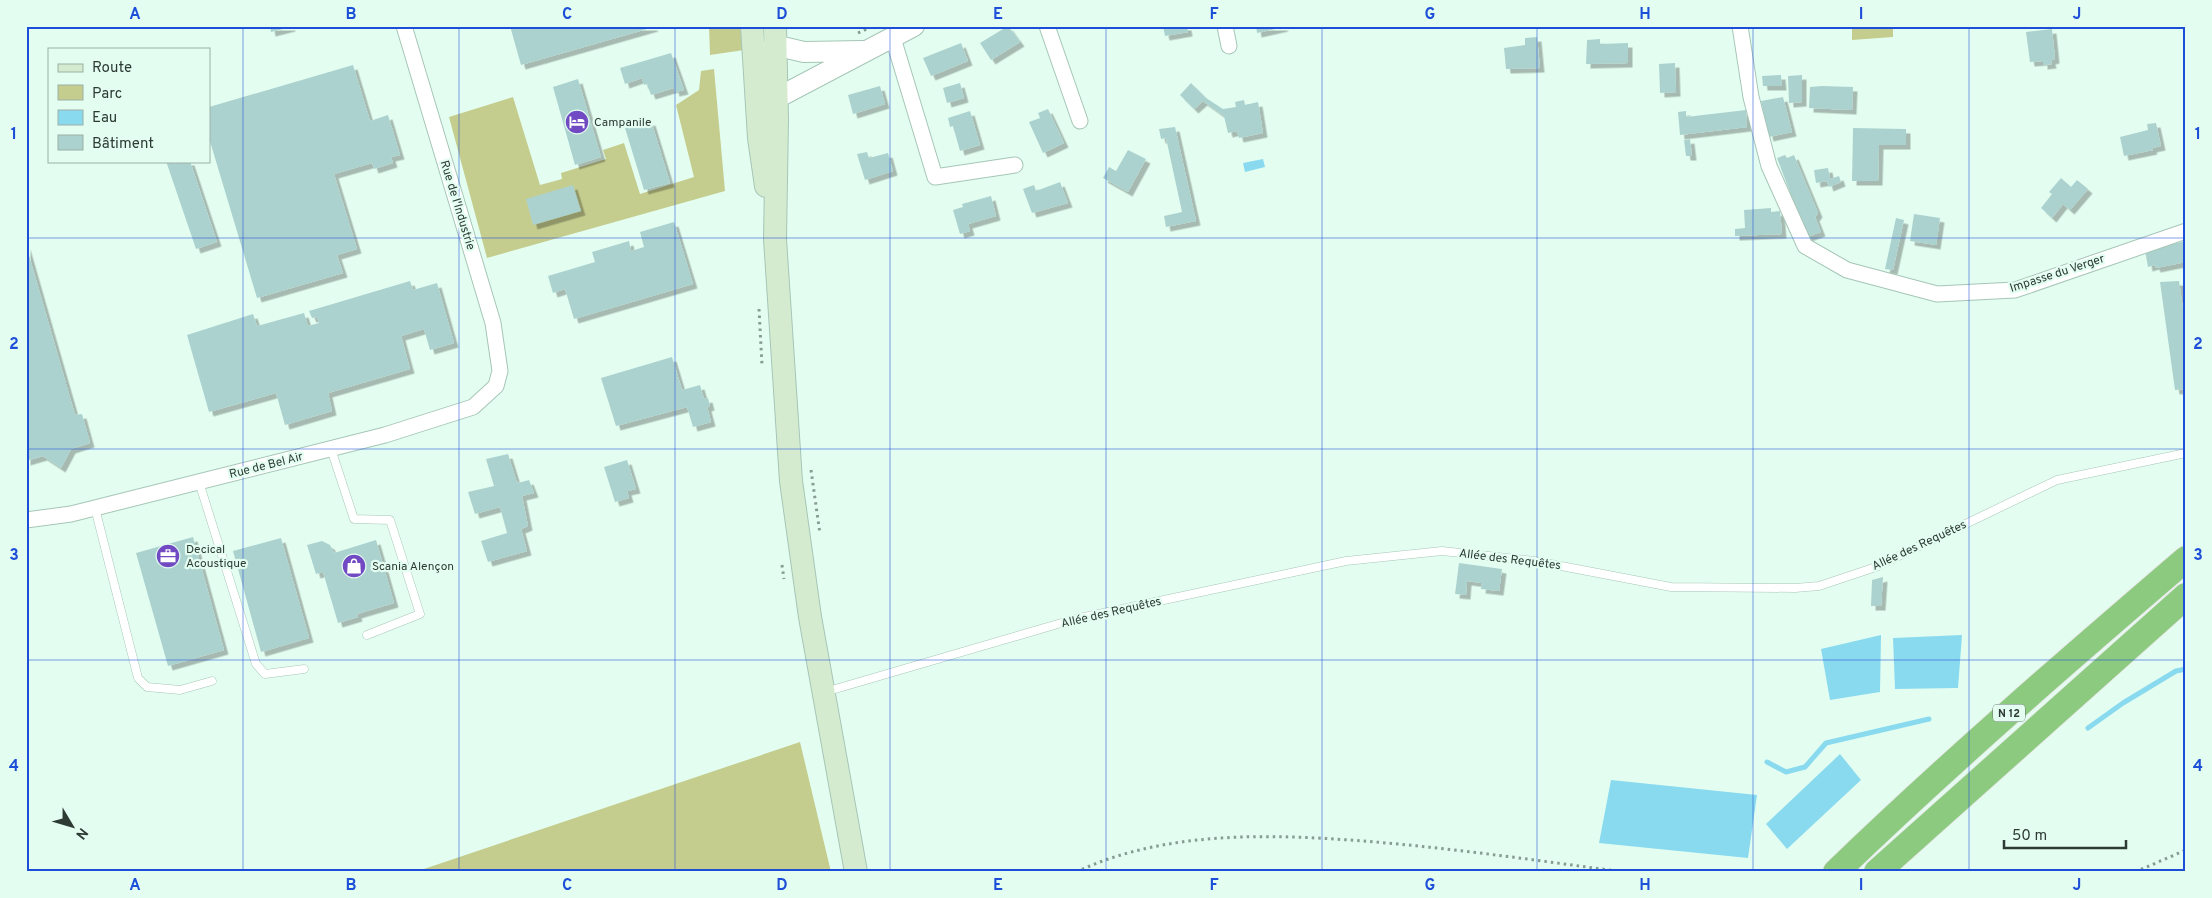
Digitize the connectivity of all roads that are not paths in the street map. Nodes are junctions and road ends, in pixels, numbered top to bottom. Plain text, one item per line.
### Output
1 (404, 26) edge
2 (914, 26) edge
3 (1047, 26) edge
4 (1225, 26) edge
5 (1740, 26) edge
6 (752, 28) edge
7 (775, 36) edge
8 (893, 38) junction
9 (1229, 46) dead end
10 (867, 50) junction
11 (777, 98) junction
12 (1080, 121) dead end
13 (1016, 166) dead end
14 (2186, 231) edge
15 (775, 239) junction
16 (496, 386) joint
17 (331, 449) junction
18 (2186, 453) edge
19 (200, 482) junction
20 (95, 508) junction
21 (26, 520) edge
22 (2186, 559) edge
23 (2186, 596) edge
24 (367, 635) dead end
25 (304, 669) dead end
26 (212, 681) dead end
27 (823, 692) junction
28 (856, 872) edge
29 (1836, 872) edge
30 (1877, 872) edge

1 - 16 street, Rue de l'Industrie
2 - 8 street
3 - 12 street
4 - 9 street
5 - 14 street, Impasse du Verger
6 - 11 main road
6 - 15 main road
7 - 10 street
7 - 11 main road
8 - 10 street
8 - 13 street
10 - 11 street
11 - 15 main road
15 - 27 main road
16 - 17 street, Rue de Bel Air
17 - 19 street, Rue de Bel Air
17 - 24 lane
18 - 27 lane, Allée des Requêtes
19 - 20 street, Rue de Bel Air
19 - 25 lane
20 - 21 street, Rue de Bel Air
20 - 26 lane
22 - 29 highway, N 12
23 - 30 highway, N 12
27 - 28 main road

